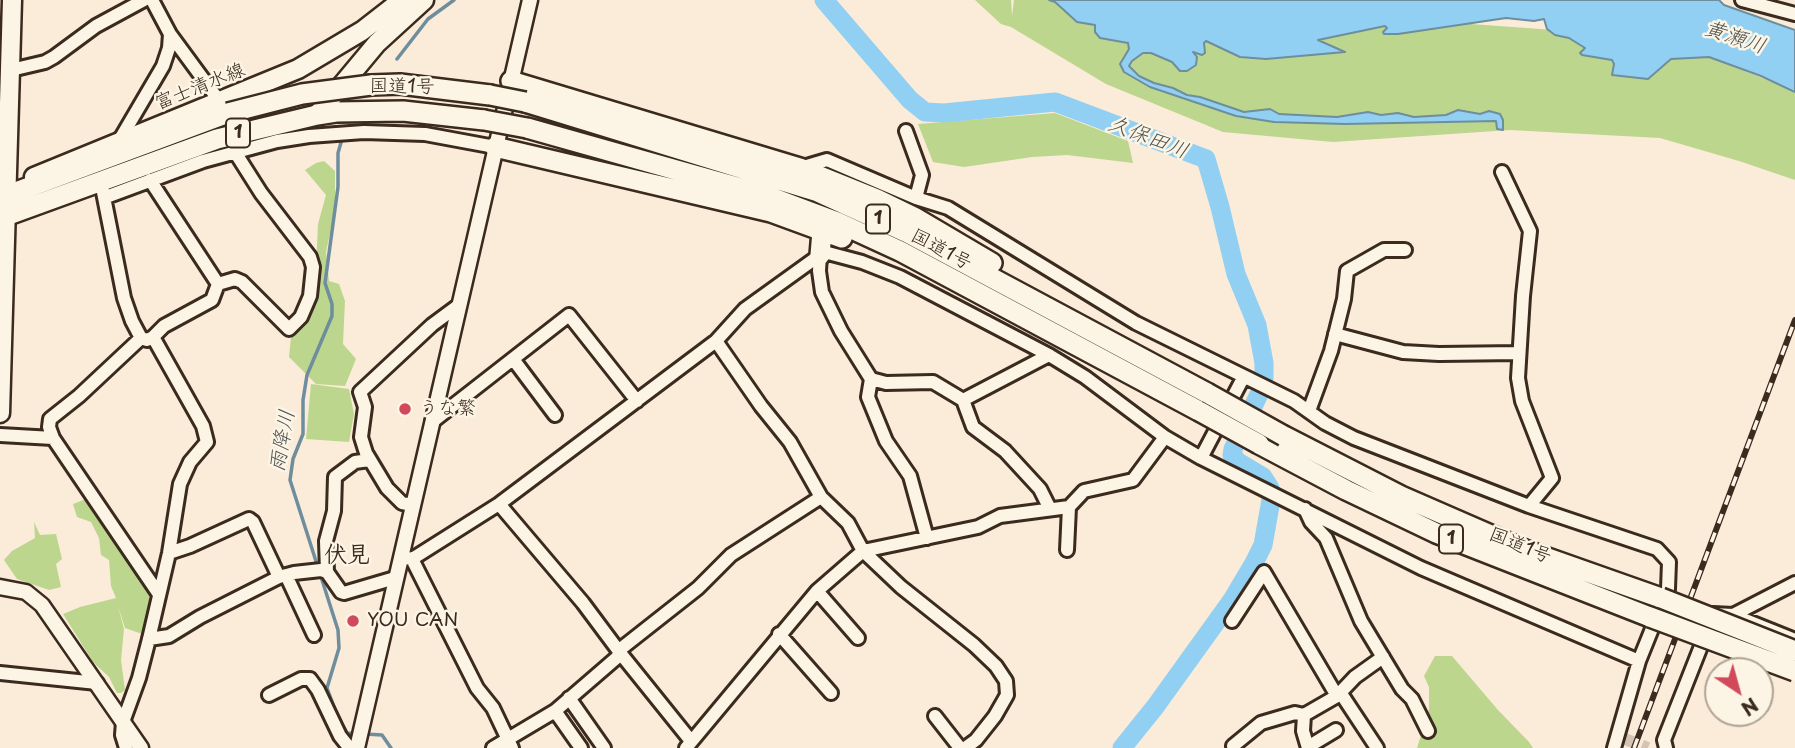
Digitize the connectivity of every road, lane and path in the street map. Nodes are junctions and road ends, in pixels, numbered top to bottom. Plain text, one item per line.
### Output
1 (12, 0) edge
2 (144, 0) edge
3 (152, 0) edge
4 (402, 0) edge
5 (424, 0) edge
6 (530, 0) edge
7 (1742, 0) edge
8 (1795, 14) edge
9 (170, 34) junction
10 (11, 70) junction
11 (511, 80) junction
12 (224, 107) junction
13 (317, 115) junction
14 (906, 131) dead end
15 (119, 141) junction
16 (495, 147) junction
17 (235, 152) junction
18 (800, 168) junction
19 (1502, 172) dead end
20 (150, 180) junction
21 (103, 189) junction
22 (916, 198) junction
23 (2, 208) edge
24 (822, 231) junction
25 (1405, 250) dead end
26 (820, 255) junction
27 (942, 273) junction
28 (218, 284) junction
29 (459, 305) junction
30 (1052, 310) junction
31 (1335, 334) junction
32 (147, 338) junction
33 (716, 341) junction
34 (1519, 353) junction
35 (1049, 355) junction
36 (513, 359) junction
37 (1243, 378) junction
38 (871, 379) junction
39 (963, 400) junction
40 (637, 401) junction
41 (1203, 402) junction
42 (1309, 411) junction
43 (0, 413) edge
44 (555, 415) dead end
45 (432, 422) junction
46 (0, 435) edge
47 (1165, 436) junction
48 (53, 438) junction
49 (1201, 458) junction
50 (369, 460) junction
51 (821, 497) junction
52 (499, 504) junction
53 (413, 505) junction
54 (1529, 506) junction
55 (1069, 507) junction
56 (1049, 509) junction
57 (1305, 509) junction
58 (927, 538) junction
59 (1067, 550) dead end
60 (863, 551) junction
61 (169, 553) junction
62 (406, 558) junction
63 (327, 572) junction
64 (283, 576) junction
65 (395, 578) junction
66 (1795, 583) edge
67 (0, 587) edge
68 (817, 591) junction
69 (159, 593) junction
70 (1733, 615) junction
71 (1232, 621) dead end
72 (779, 634) junction
73 (314, 635) dead end
74 (858, 638) dead end
75 (149, 639) junction
76 (1795, 640) edge
77 (1795, 651) edge
78 (620, 652) junction
79 (1383, 657) junction
80 (1639, 661) junction
81 (1795, 671) edge
82 (0, 673) edge
83 (97, 683) junction
84 (831, 693) dead end
85 (1338, 694) junction
86 (269, 695) dead end
87 (569, 698) junction
88 (555, 711) junction
89 (1304, 715) junction
90 (935, 716) dead end
91 (123, 722) junction
92 (1336, 730) dead end
93 (1428, 731) dead end
94 (1619, 741) edge
95 (511, 744) edge
96 (688, 744) edge
97 (1233, 746) dead end
98 (126, 748) edge
99 (141, 748) edge
100 (356, 748) edge
101 (494, 748) edge
102 (581, 748) edge
103 (604, 748) edge
104 (962, 748) edge
105 (1308, 748) edge
106 (1377, 748) edge
107 (1666, 748) edge

1 - 10 main road
2 - 10 street
3 - 9 street
4 - 12 main road, 富士清水線
5 - 13 main road
6 - 11 street
7 - 8 street
9 - 12 street
9 - 15 street
10 - 23 main road
11 - 16 street
11 - 18 highway
12 - 15 main road, 富士清水線
12 - 23 highway, 国道1号 / 1
12 - 30 highway, 国道1号 / 1, bridge
13 - 21 highway, 国道1号 / 1
13 - 27 highway, 国道1号 / 1, bridge
14 - 22 street
15 - 23 main road, 富士清水線
16 - 17 street
16 - 24 highway
16 - 29 street
17 - 20 street
17 - 28 street
18 - 22 street
18 - 30 highway
19 - 34 street
20 - 21 street
20 - 28 street
21 - 23 highway, 国道1号 / 1
21 - 32 street
22 - 37 street
23 - 43 main road
24 - 26 highway
24 - 27 highway
25 - 31 street
26 - 33 street
26 - 35 street
26 - 38 street
27 - 41 highway, 国道1号 / 1
28 - 32 street
29 - 45 street
29 - 50 street
30 - 41 highway, 国道1号 / 1
31 - 34 street
31 - 42 street
32 - 48 street
32 - 61 street
33 - 40 street
33 - 51 street
34 - 54 street
35 - 39 street
35 - 47 street
36 - 40 street
36 - 44 street
36 - 45 street
37 - 42 street
37 - 49 street
38 - 39 street
38 - 58 street
39 - 56 street
40 - 52 street
41 - 77 highway, 国道1号 / 1, bridge
41 - 81 highway, 国道1号 / 1, bridge
42 - 54 street
45 - 53 street
46 - 48 street
47 - 49 street
47 - 55 street
48 - 69 street
49 - 57 street
50 - 53 street
50 - 63 street
51 - 60 street
51 - 78 street
52 - 62 street
52 - 78 street
53 - 62 street
54 - 80 street
55 - 56 street
55 - 59 street
56 - 58 street
57 - 79 street
57 - 80 street
58 - 60 street
60 - 68 street
60 - 104 street
61 - 64 street
61 - 69 street
62 - 65 street
62 - 95 street
63 - 64 street
63 - 65 street
64 - 73 street
64 - 75 street
65 - 100 street
66 - 70 street
67 - 83 street
68 - 72 street
68 - 74 street
69 - 75 street
70 - 76 street
70 - 107 street
71 - 85 street
72 - 84 street
72 - 96 street
75 - 91 street
78 - 87 street
78 - 96 street
79 - 85 street
79 - 93 street
80 - 94 street
82 - 83 street
83 - 91 street
85 - 89 street
85 - 106 street
86 - 100 street
87 - 88 street
87 - 103 street
88 - 95 street
88 - 102 street
89 - 97 street
89 - 105 street
90 - 104 street
91 - 98 street
91 - 99 street
92 - 105 street
95 - 101 street

